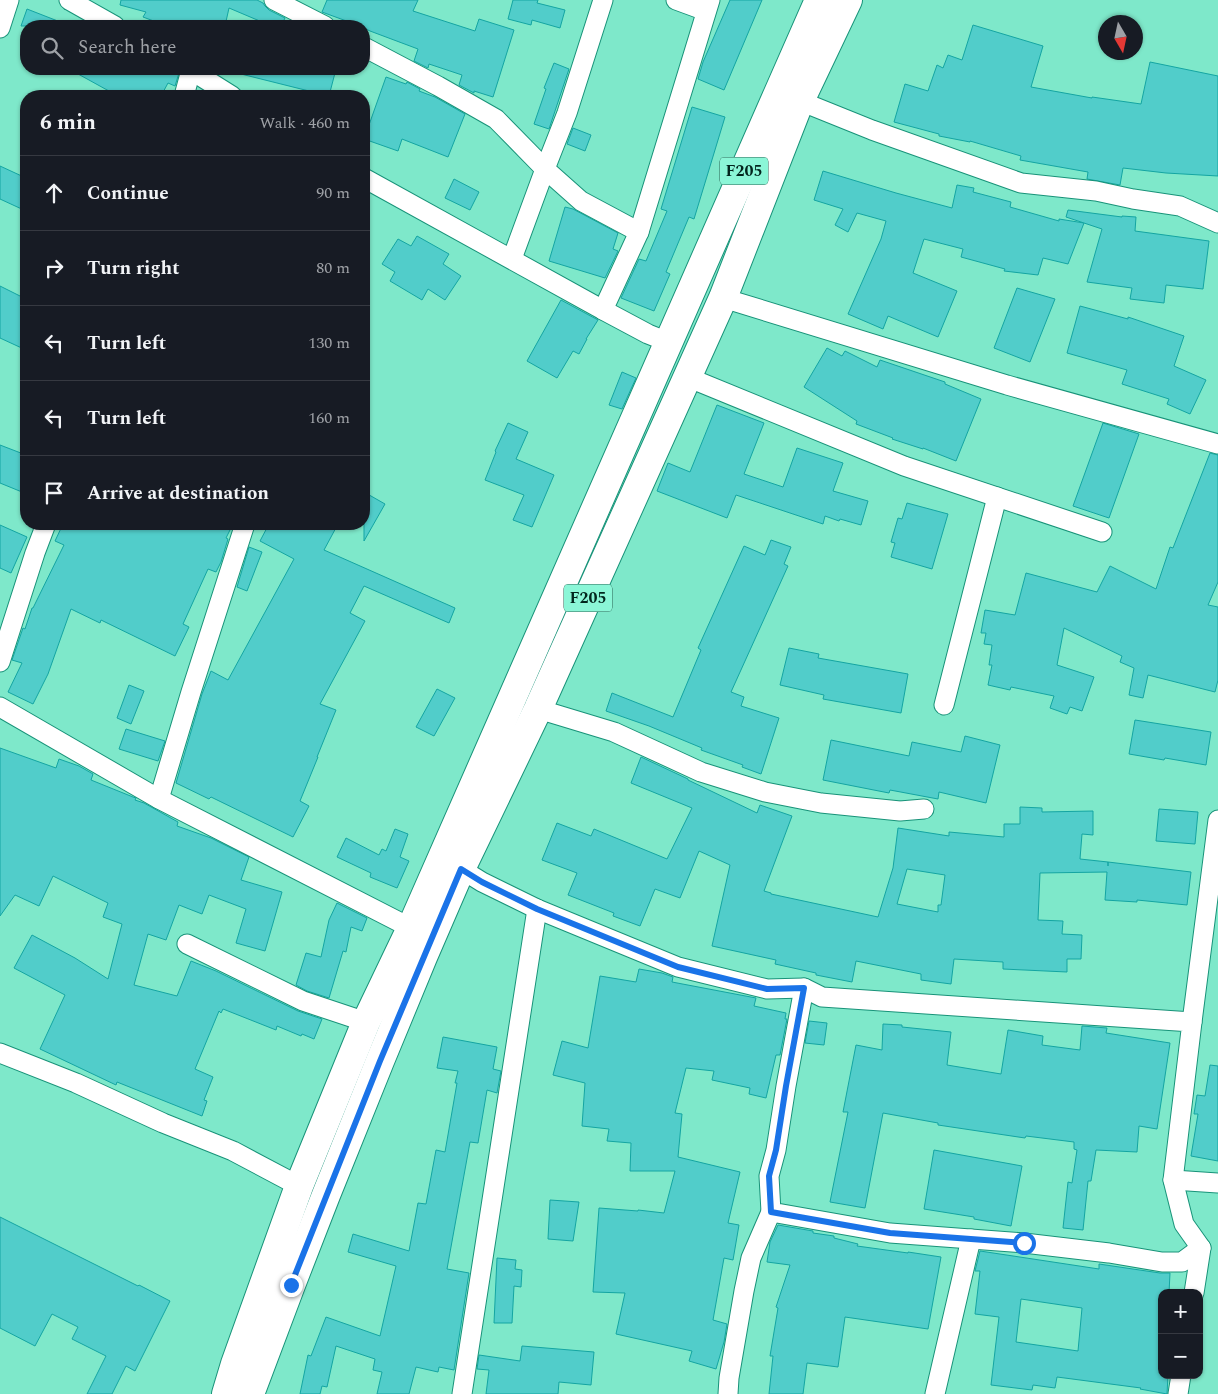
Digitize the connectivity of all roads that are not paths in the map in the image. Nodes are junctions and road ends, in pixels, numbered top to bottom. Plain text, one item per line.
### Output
1 (8, 0) edge
2 (69, 0) edge
3 (274, 0) edge
4 (603, 0) edge
5 (676, 0) edge
6 (819, 0) edge
7 (848, 0) edge
8 (708, 6) edge
9 (104, 20) edge
10 (314, 20) edge
11 (0, 28) edge
12 (370, 49) edge
13 (189, 75) edge
14 (199, 75) edge
15 (185, 90) edge
16 (223, 90) edge
17 (800, 101) junction
18 (545, 169) junction
19 (370, 181) edge
20 (1218, 223) edge
21 (639, 232) junction
22 (513, 256) dead end
23 (723, 298) junction
24 (602, 310) junction
25 (668, 342) junction
26 (687, 377) junction
27 (1218, 444) edge
28 (997, 497) junction
29 (44, 530) edge
30 (242, 530) edge
31 (1102, 532) dead end
32 (0, 662) edge
33 (944, 706) dead end
34 (0, 707) edge
35 (538, 709) junction
36 (159, 799) junction
37 (924, 809) dead end
38 (1218, 820) edge
39 (461, 869) junction
40 (537, 909) junction
41 (411, 928) junction
42 (187, 944) dead end
43 (804, 988) junction
44 (366, 1022) junction
45 (1192, 1022) junction
46 (0, 1054) edge
47 (1173, 1180) junction
48 (1218, 1184) edge
49 (299, 1186) junction
50 (771, 1212) junction
51 (971, 1239) junction
52 (1202, 1248) junction
53 (1195, 1289) edge
54 (1180, 1379) edge
55 (226, 1394) edge
56 (250, 1394) edge
57 (462, 1394) edge
58 (728, 1394) edge
59 (935, 1394) edge
60 (1178, 1394) edge

1 - 11 street
2 - 9 street
3 - 10 street
4 - 18 street
5 - 8 street
6 - 25 main road, F205
7 - 17 main road, F205
8 - 21 street
12 - 18 street
13 - 15 street
14 - 16 street
17 - 20 street
17 - 23 main road, F205
18 - 21 street
18 - 22 street
19 - 24 street
21 - 24 street
23 - 26 main road, F205
23 - 27 street
24 - 25 street
25 - 41 main road, F205
26 - 28 street
26 - 35 main road, F205
28 - 31 street
28 - 33 street
29 - 32 street
30 - 36 street
34 - 36 street
35 - 37 street
35 - 39 main road, F205
36 - 41 street
38 - 45 street
39 - 40 street
39 - 56 main road, F205
40 - 43 street
40 - 57 street
41 - 44 main road, F205
42 - 44 street
43 - 45 street
43 - 50 street
44 - 49 main road, F205
45 - 47 street
46 - 49 street
47 - 48 street
47 - 52 street
49 - 55 main road, F205
50 - 51 street
50 - 58 street
51 - 52 street
51 - 59 street
52 - 53 street
54 - 60 street

